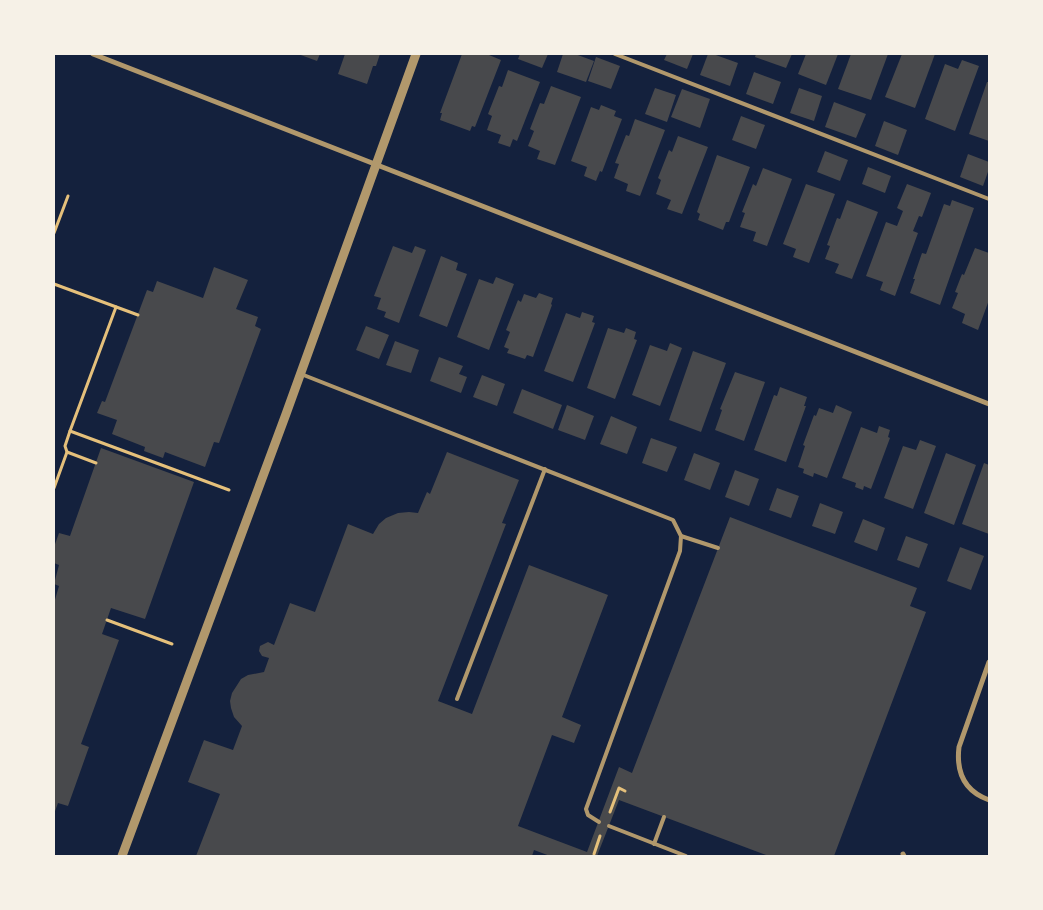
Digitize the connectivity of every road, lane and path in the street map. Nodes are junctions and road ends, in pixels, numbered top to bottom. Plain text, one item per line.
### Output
1 (93, 54) edge
2 (416, 54) edge
3 (615, 54) edge
4 (376, 166) junction
5 (68, 196) dead end
6 (989, 199) edge
7 (54, 233) edge
8 (54, 284) edge
9 (116, 307) junction
10 (138, 315) dead end
11 (301, 374) junction
12 (989, 404) edge
13 (70, 431) junction
14 (67, 452) junction
15 (96, 463) dead end
16 (545, 469) junction
17 (54, 488) edge
18 (229, 490) dead end
19 (681, 536) junction
20 (718, 548) dead end
21 (107, 620) dead end
22 (172, 644) dead end
23 (989, 662) edge
24 (457, 699) dead end
25 (989, 800) edge
26 (664, 818) dead end
27 (599, 822) dead end
28 (609, 826) dead end
29 (654, 844) junction
30 (122, 856) edge
31 (686, 856) edge

1 - 4 street
2 - 4 street
3 - 6 lane
4 - 11 street
4 - 12 street
5 - 7 path
8 - 9 path
9 - 10 path
9 - 13 path
11 - 16 lane
11 - 30 street
13 - 14 path
13 - 18 path
14 - 15 path
14 - 17 path
16 - 19 lane
16 - 24 lane
19 - 20 lane
19 - 27 lane
21 - 22 path
23 - 25 street
26 - 29 lane
28 - 29 lane
29 - 31 lane

